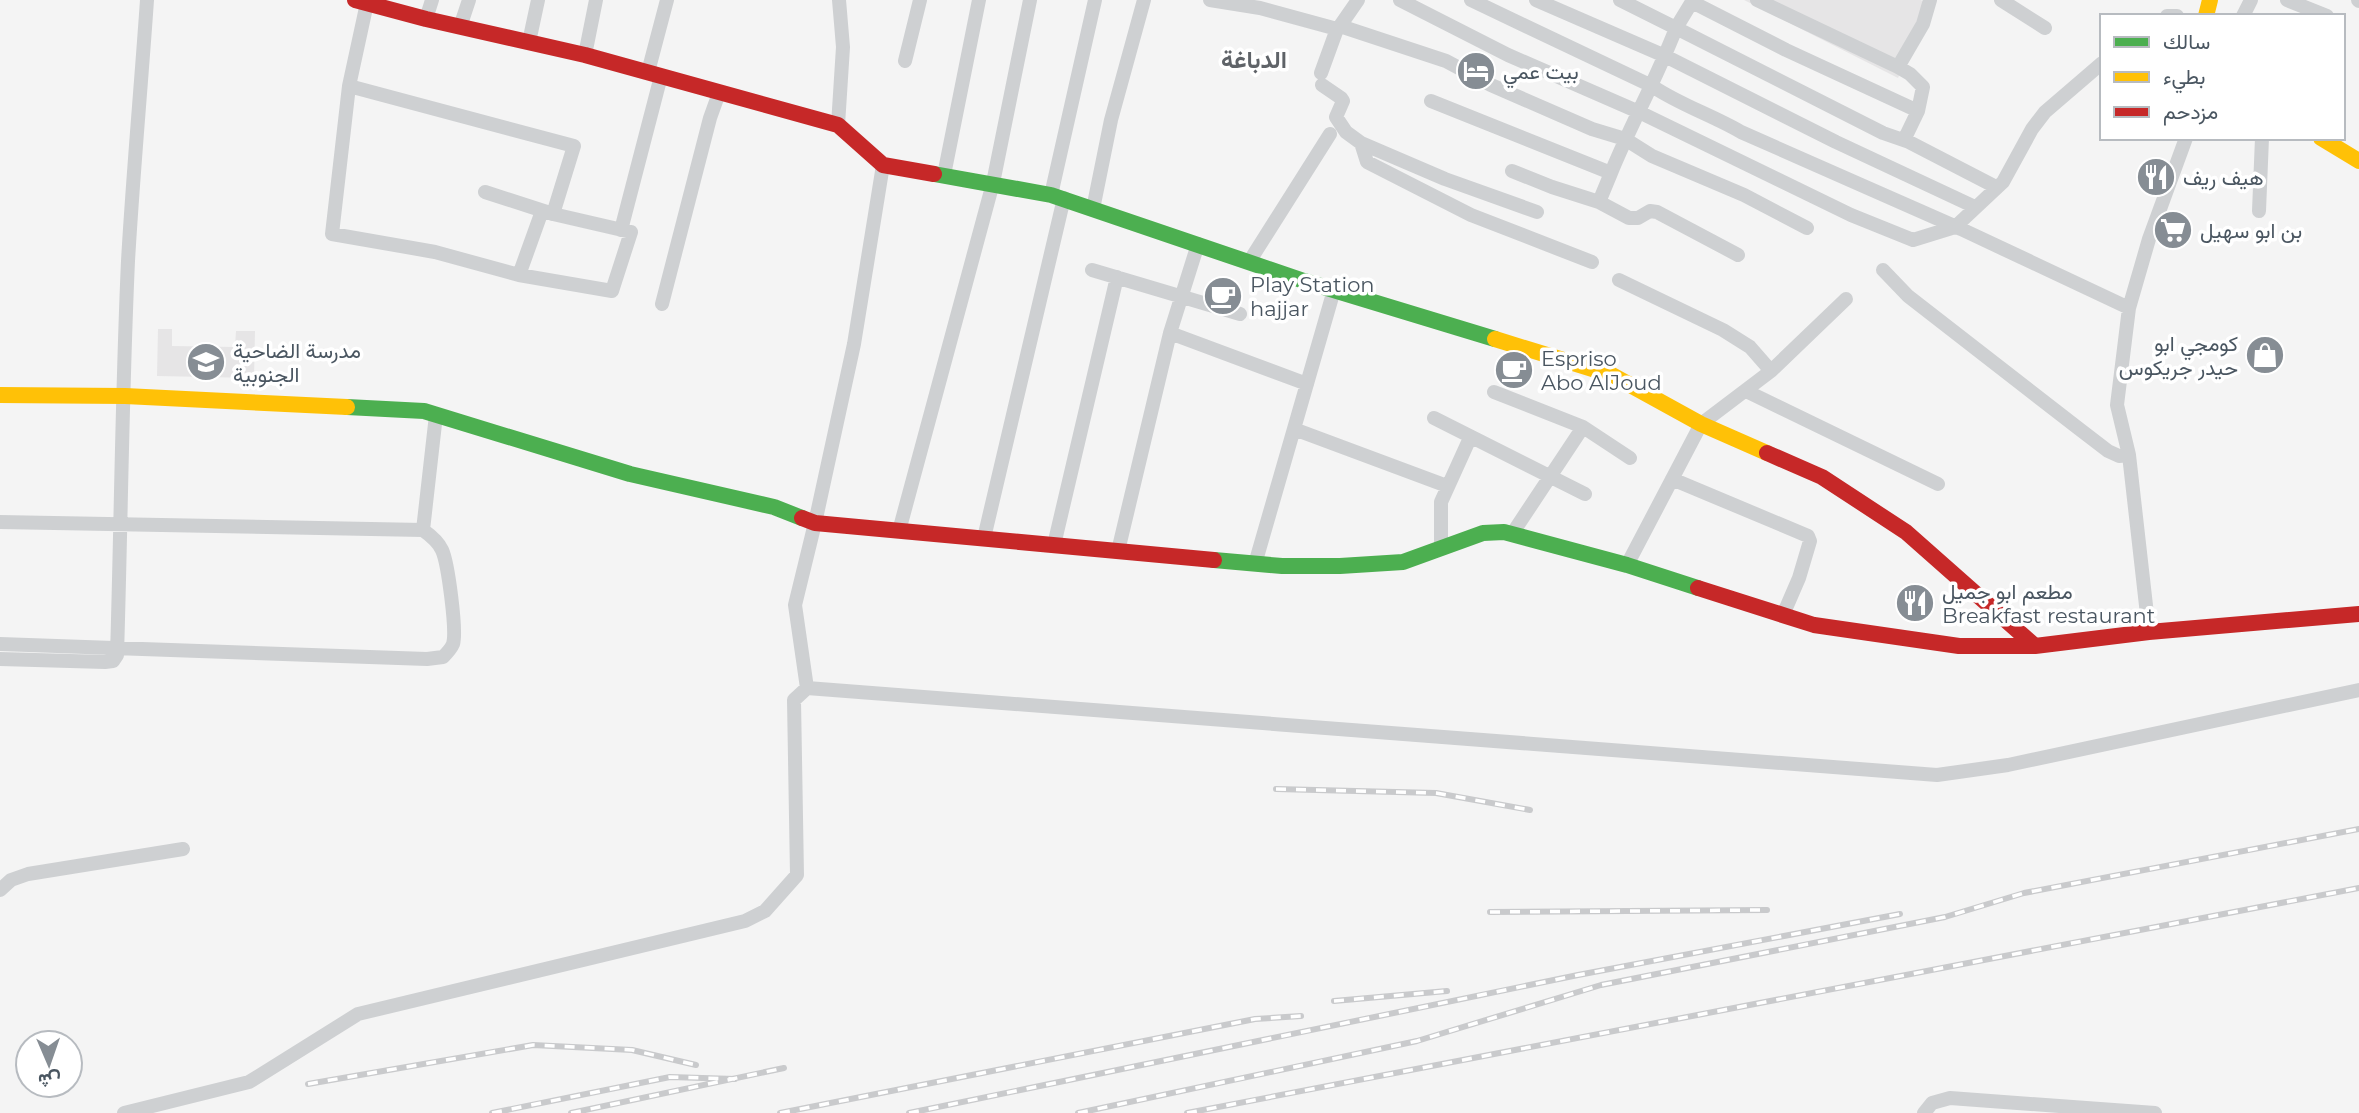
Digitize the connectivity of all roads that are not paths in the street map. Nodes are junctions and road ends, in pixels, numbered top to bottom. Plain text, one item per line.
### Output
1 (147, 0) edge
2 (432, 0) edge
3 (469, 0) edge
4 (538, 0) edge
5 (596, 0) edge
6 (667, 0) edge
7 (839, 0) edge
8 (920, 0) edge
9 (979, 0) edge
10 (1030, 0) edge
11 (1095, 0) edge
12 (1144, 0) edge
13 (1210, 0) edge
14 (1358, 0) edge
15 (1400, 0) edge
16 (1471, 0) edge
17 (1536, 0) edge
18 (1620, 0) edge
19 (1757, 0) edge
20 (1930, 0) edge
21 (2001, 0) edge
22 (2287, 0) edge
23 (1693, 1) edge
24 (361, 2) edge
25 (1261, 4) edge
26 (2322, 14) edge
27 (426, 19) junction
28 (460, 27) junction
29 (1339, 27) junction
30 (1676, 28) junction
31 (2045, 28) dead end
32 (529, 43) junction
33 (584, 55) junction
34 (1665, 56) junction
35 (905, 61) dead end
36 (2100, 65) edge
37 (1898, 67) junction
38 (654, 74) junction
39 (348, 86) junction
40 (1652, 86) junction
41 (719, 93) junction
42 (1430, 101) dead end
43 (1918, 111) junction
44 (1639, 112) junction
45 (838, 125) junction
46 (1330, 134) dead end
47 (1625, 139) junction
48 (1904, 140) junction
49 (2185, 140) edge
50 (2262, 140) edge
51 (2324, 140) edge
52 (1361, 143) junction
53 (2359, 162) edge
54 (883, 165) junction
55 (1512, 171) dead end
56 (1611, 173) junction
57 (944, 175) junction
58 (993, 183) junction
59 (1996, 187) junction
60 (485, 192) dead end
61 (1057, 196) junction
62 (1599, 202) junction
63 (1975, 207) junction
64 (1093, 209) junction
65 (2259, 211) dead end
66 (548, 212) junction
67 (1536, 212) dead end
68 (1955, 227) junction
69 (1807, 228) dead end
70 (621, 230) junction
71 (1198, 244) junction
72 (1738, 255) dead end
73 (1249, 262) junction
74 (1592, 262) dead end
75 (1092, 270) dead end
76 (1883, 270) dead end
77 (519, 275) junction
78 (1117, 278) junction
79 (1619, 280) dead end
80 (1334, 290) junction
81 (1181, 296) junction
82 (1846, 299) dead end
83 (662, 304) dead end
84 (2129, 308) junction
85 (1240, 314) dead end
86 (1170, 333) junction
87 (1771, 371) junction
88 (1307, 384) junction
89 (1746, 391) junction
90 (1494, 392) dead end
91 (0, 395) edge
92 (125, 396) junction
93 (436, 415) junction
94 (1434, 418) dead end
95 (1701, 424) junction
96 (1583, 428) junction
97 (1294, 429) junction
98 (1470, 438) junction
99 (2129, 455) junction
100 (1630, 458) dead end
101 (1549, 476) junction
102 (1672, 479) junction
103 (1938, 484) dead end
104 (1447, 486) junction
105 (1585, 494) dead end
106 (0, 522) edge
107 (815, 523) junction
108 (119, 525) junction
109 (423, 530) junction
110 (899, 531) junction
111 (1512, 534) junction
112 (984, 538) junction
113 (1054, 545) junction
114 (1441, 548) junction
115 (1118, 551) junction
116 (1255, 564) junction
117 (1628, 565) junction
118 (2359, 614) edge
119 (1783, 615) junction
120 (2149, 632) junction
121 (0, 644) edge
122 (2035, 646) junction
123 (117, 648) junction
124 (0, 659) edge
125 (807, 688) junction
126 (2359, 690) edge
127 (183, 849) dead end
128 (0, 890) edge
129 (124, 1113) edge
130 (1924, 1113) edge
131 (2155, 1113) edge

1 - 92 street
2 - 27 street
3 - 28 street
4 - 32 street
5 - 33 street
6 - 38 street
7 - 45 street
8 - 35 street
9 - 57 street
10 - 58 street
11 - 61 street
12 - 64 street
13 - 25 street
14 - 29 street
15 - 44 street
16 - 40 street
17 - 34 street
18 - 30 street
19 - 37 street
20 - 37 street
21 - 31 street
22 - 26 street
23 - 30 street
23 - 43 street
24 - 27 street
24 - 39 street
25 - 29 street
27 - 28 street
28 - 32 street
29 - 47 street
29 - 52 street
30 - 34 street
30 - 48 street
32 - 33 street
33 - 38 street
34 - 40 street
34 - 63 street
36 - 59 street
37 - 43 street
38 - 41 street
38 - 70 street
39 - 66 street
39 - 77 street
40 - 44 street
40 - 68 street
41 - 45 street
41 - 83 street
42 - 56 street
43 - 48 street
44 - 47 street
44 - 68 street
45 - 54 street
46 - 73 street
47 - 56 street
47 - 69 street
48 - 59 street
49 - 84 street
50 - 65 street
51 - 53 street
52 - 67 street
52 - 74 street
54 - 57 street
54 - 107 street
55 - 62 street
56 - 62 street
57 - 58 street
58 - 61 street
58 - 110 street
59 - 63 street
60 - 66 street
61 - 64 street
61 - 112 street
62 - 72 street
63 - 68 street
64 - 71 street
66 - 70 street
66 - 77 street
68 - 84 street
70 - 77 street
71 - 73 street
71 - 81 street
73 - 80 street
75 - 78 street
76 - 99 street
78 - 81 street
78 - 113 street
79 - 87 street
80 - 88 street
80 - 95 street
81 - 85 street
81 - 86 street
82 - 87 street
84 - 99 street
86 - 88 street
86 - 115 street
87 - 89 street
88 - 97 street
89 - 95 street
89 - 103 street
90 - 96 street
91 - 92 street
92 - 93 street
92 - 108 street
93 - 107 street
93 - 109 street
94 - 98 street
95 - 102 street
95 - 122 street
96 - 100 street
96 - 101 street
97 - 104 street
97 - 116 street
98 - 101 street
98 - 104 street
99 - 120 street
101 - 105 street
101 - 111 street
102 - 117 street
102 - 119 street
104 - 114 street
106 - 108 street
107 - 110 street
107 - 125 street
108 - 109 street
108 - 123 street
109 - 123 street
110 - 112 street
111 - 114 street
111 - 117 street
112 - 113 street
113 - 115 street
114 - 116 street
115 - 116 street
117 - 119 street
118 - 120 street
119 - 122 street
120 - 122 street
121 - 123 street
123 - 124 street
125 - 126 street
125 - 129 street
127 - 128 street
130 - 131 street

